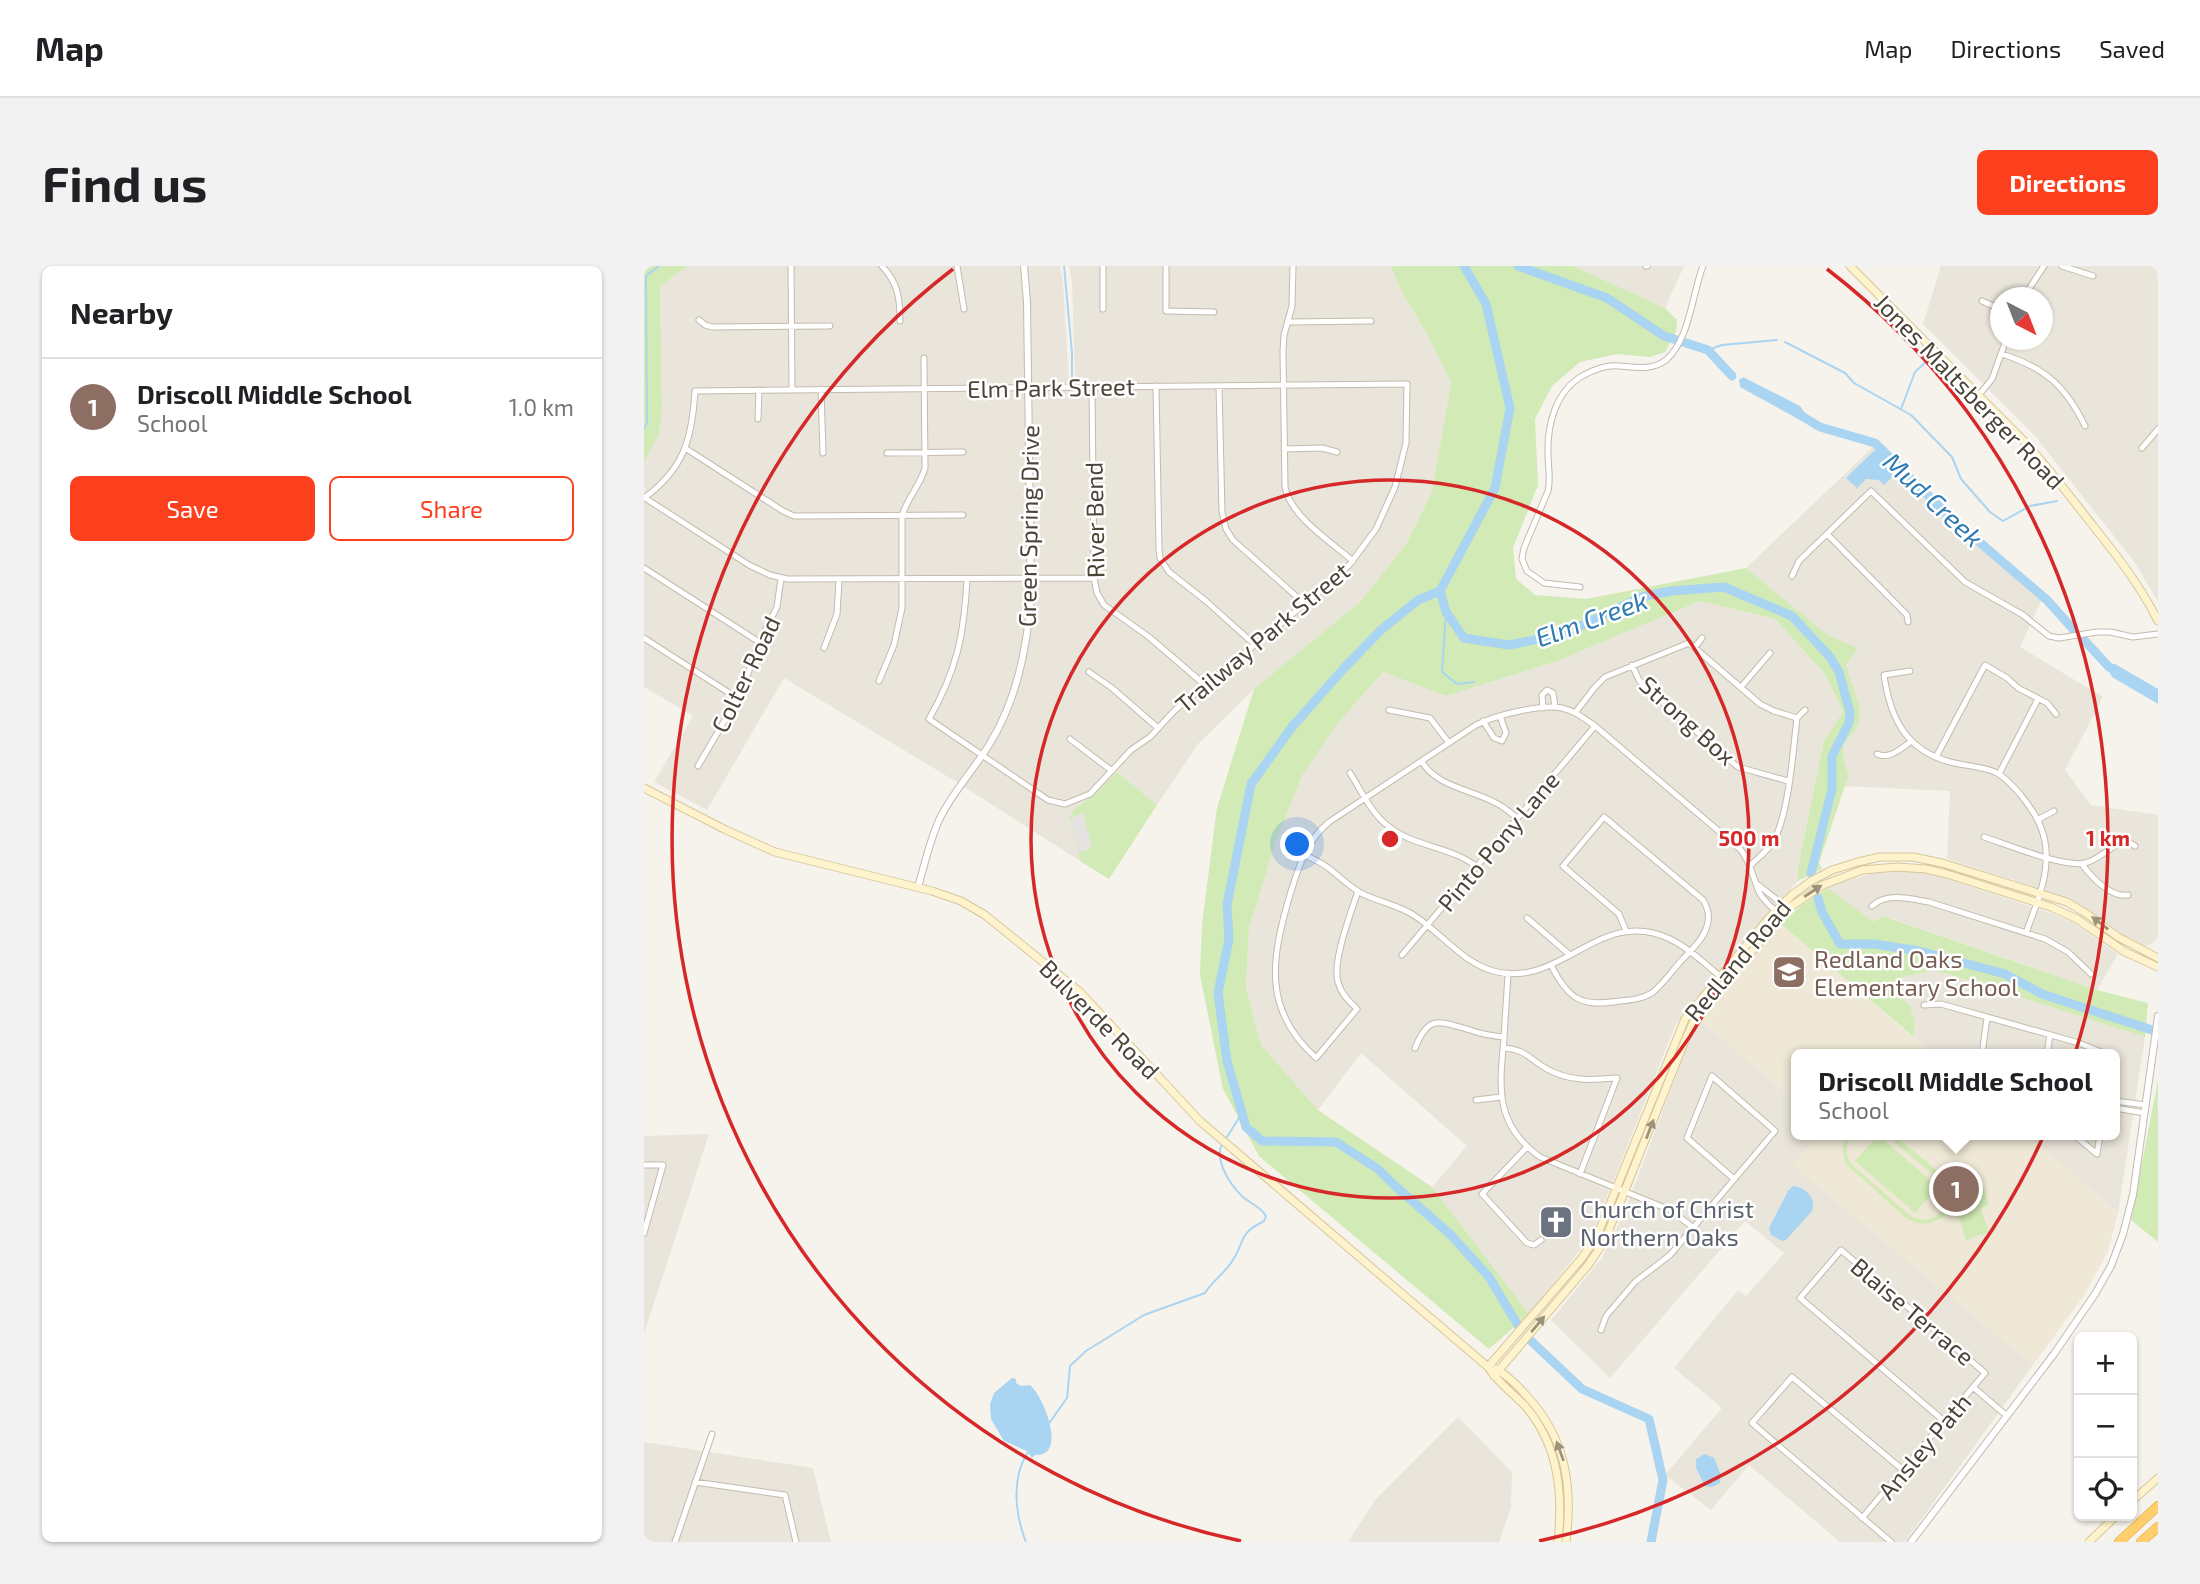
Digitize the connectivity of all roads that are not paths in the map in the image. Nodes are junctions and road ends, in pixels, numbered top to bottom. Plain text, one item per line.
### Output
1 (791, 266) edge
2 (882, 266) edge
3 (957, 266) edge
4 (1024, 266) edge
5 (1103, 266) edge
6 (1166, 266) edge
7 (1293, 266) edge
8 (1703, 266) edge
9 (1850, 266) edge
10 (2044, 266) edge
11 (2062, 266) edge
12 (2093, 276) dead end
13 (2030, 287) edge
14 (1982, 302) dead end
15 (1990, 305) edge
16 (964, 309) dead end
17 (1103, 309) dead end
18 (1214, 312) dead end
19 (699, 320) dead end
20 (900, 321) dead end
21 (1371, 321) dead end
22 (1288, 322) junction
23 (791, 326) junction
24 (830, 326) dead end
25 (2003, 350) edge
26 (2002, 354) junction
27 (924, 358) dead end
28 (1407, 384) joint
29 (1284, 385) junction
30 (1156, 386) junction
31 (1219, 386) junction
32 (1029, 387) junction
33 (1092, 387) junction
34 (821, 389) junction
35 (925, 389) junction
36 (759, 390) junction
37 (792, 390) junction
38 (1978, 396) junction
39 (758, 419) dead end
40 (2085, 426) dead end
41 (2158, 429) edge
42 (685, 448) junction
43 (2141, 448) dead end
44 (1284, 449) junction
45 (925, 452) junction
46 (963, 452) dead end
47 (1337, 452) dead end
48 (823, 453) dead end
49 (887, 453) dead end
50 (644, 498) edge
51 (963, 515) dead end
52 (902, 516) junction
53 (1827, 534) junction
54 (1353, 561) junction
55 (644, 568) edge
56 (1792, 576) dead end
57 (781, 578) junction
58 (1030, 578) junction
59 (1094, 578) junction
60 (967, 579) junction
61 (839, 580) junction
62 (902, 580) junction
63 (1580, 587) dead end
64 (1305, 604) junction
65 (2158, 621) edge
66 (1908, 622) dead end
67 (2158, 634) edge
68 (644, 638) edge
69 (1702, 638) dead end
70 (759, 642) junction
71 (1255, 645) junction
72 (1692, 645) junction
73 (824, 648) dead end
74 (1770, 653) dead end
75 (1632, 665) junction
76 (1910, 671) dead end
77 (1089, 672) dead end
78 (879, 681) dead end
79 (1205, 685) junction
80 (1741, 688) junction
81 (737, 698) junction
82 (2038, 699) junction
83 (1555, 707) junction
84 (1543, 708) junction
85 (1390, 710) dead end
86 (1805, 710) dead end
87 (1575, 713) junction
88 (2056, 714) dead end
89 (1500, 716) junction
90 (1797, 718) junction
91 (1483, 721) junction
92 (1595, 726) junction
93 (1158, 728) junction
94 (1070, 739) dead end
95 (1912, 741) junction
96 (1449, 743) junction
97 (1877, 754) dead end
98 (982, 755) junction
99 (1936, 757) junction
100 (1422, 762) junction
101 (698, 766) dead end
102 (1112, 771) junction
103 (1350, 773) dead end
104 (1999, 774) junction
105 (1788, 781) junction
106 (644, 788) edge
107 (1366, 798) junction
108 (2054, 811) dead end
109 (1517, 818) junction
110 (2039, 819) junction
111 (1732, 831) dead end
112 (1984, 837) dead end
113 (1726, 838) junction
114 (2135, 846) dead end
115 (1303, 854) junction
116 (2047, 857) junction
117 (1880, 858) junction
118 (1927, 860) junction
119 (2082, 864) junction
120 (1750, 866) junction
121 (1476, 867) junction
122 (1882, 867) junction
123 (1926, 869) junction
124 (1757, 884) junction
125 (918, 887) junction
126 (1358, 891) junction
127 (2039, 894) junction
128 (2128, 895) dead end
129 (2067, 902) junction
130 (2036, 903) junction
131 (1785, 906) junction
132 (1872, 906) dead end
133 (2063, 912) junction
134 (1779, 913) junction
135 (1527, 918) dead end
136 (1427, 925) junction
137 (1626, 931) junction
138 (2026, 933) junction
139 (1690, 951) junction
140 (1402, 955) dead end
141 (1570, 955) junction
142 (2158, 958) edge
143 (1551, 965) junction
144 (2158, 967) edge
145 (1508, 973) junction
146 (2091, 974) dead end
147 (1723, 979) junction
148 (1924, 1005) dead end
149 (2158, 1016) edge
150 (1987, 1018) junction
151 (2050, 1035) junction
152 (1504, 1037) junction
153 (1415, 1048) dead end
154 (1503, 1048) junction
155 (1983, 1049) edge
156 (2047, 1049) edge
157 (2095, 1049) edge
158 (1501, 1097) junction
159 (1476, 1100) dead end
160 (2120, 1102) edge
161 (2146, 1105) junction
162 (2120, 1109) edge
163 (2145, 1113) junction
164 (2080, 1140) edge
165 (2098, 1140) edge
166 (1527, 1147) junction
167 (644, 1166) edge
168 (1580, 1174) junction
169 (1734, 1180) junction
170 (1621, 1190) junction
171 (1694, 1228) junction
172 (644, 1233) edge
173 (1541, 1240) dead end
174 (1601, 1330) dead end
175 (1489, 1367) junction
176 (1496, 1373) junction
177 (1985, 1373) joint
178 (1973, 1387) junction
179 (2007, 1416) junction
180 (1944, 1420) junction
181 (712, 1434) dead end
182 (1903, 1470) junction
183 (2158, 1478) edge
184 (695, 1482) junction
185 (2137, 1497) edge
186 (2158, 1506) edge
187 (1862, 1518) junction
188 (2111, 1521) edge
189 (2158, 1527) edge
190 (677, 1541) edge
191 (796, 1542) edge
192 (1558, 1542) edge
193 (1566, 1542) edge
194 (1891, 1542) edge
195 (1911, 1542) edge
196 (2089, 1542) edge
197 (2119, 1542) edge
198 (2141, 1542) edge

1 - 23 street
2 - 20 street
3 - 16 street
4 - 32 street, Green Spring Drive
5 - 17 street
6 - 18 street
7 - 22 street
8 - 63 street
9 - 38 main road, Jones Maltsberger Road
10 - 13 street
11 - 12 street
14 - 15 street
19 - 23 street
21 - 22 street
22 - 29 street
23 - 24 street
23 - 37 street
25 - 26 street
26 - 38 street
26 - 40 street
27 - 35 street
28 - 29 street, Elm Park Street
28 - 54 street, Trailway Park Street
29 - 31 street, Elm Park Street
29 - 44 street
30 - 31 street, Elm Park Street
30 - 33 street, Elm Park Street
30 - 71 street
31 - 64 street
32 - 33 street, Elm Park Street
32 - 35 street, Elm Park Street
32 - 58 street, Green Spring Drive
33 - 59 street, River Bend
34 - 35 street, Elm Park Street
34 - 37 street, Elm Park Street
34 - 48 street
35 - 45 street
36 - 37 street, Elm Park Street
36 - 39 street
36 - 42 street, Elm Park Street
38 - 65 main road, Jones Maltsberger Road
41 - 43 street
42 - 50 street
42 - 52 street
44 - 47 street
44 - 54 street
45 - 46 street
45 - 49 street
45 - 52 street
50 - 57 street
51 - 52 street
52 - 62 street
53 - 56 street
53 - 66 street
53 - 67 street
54 - 64 street, Trailway Park Street
55 - 70 street
57 - 61 street
57 - 70 street, Colter Road
58 - 59 street
58 - 60 street
58 - 98 street, Green Spring Drive
59 - 79 street, River Bend
60 - 62 street
60 - 98 street
61 - 62 street
61 - 73 street
62 - 78 street
64 - 71 street, Trailway Park Street
68 - 81 street
69 - 72 street
70 - 81 street, Colter Road
71 - 79 street, Trailway Park Street
72 - 75 street
72 - 80 street
74 - 80 street
75 - 87 street
75 - 105 street, Strong Box
76 - 95 street
77 - 93 street
79 - 93 street, Trailway Park Street
80 - 90 street
81 - 101 street, Colter Road
82 - 88 street
82 - 99 street
82 - 104 street
83 - 84 street
83 - 84 street
83 - 87 street
84 - 89 street
85 - 96 street
86 - 90 street
87 - 92 street
89 - 91 street
89 - 91 street
90 - 105 street
91 - 96 street
92 - 109 street, Pinto Pony Lane
92 - 113 street
93 - 102 street, Trailway Park Street
94 - 102 street
95 - 97 street
95 - 99 street
96 - 100 street
98 - 102 street, Trailway Park Street
98 - 125 street, Green Spring Drive
99 - 104 street
100 - 107 street
100 - 109 street
103 - 107 street
104 - 110 street
105 - 120 street
106 - 125 main road, Bulverde Road
107 - 115 street
107 - 121 street
108 - 110 street
109 - 121 street, Pinto Pony Lane
110 - 116 street
111 - 113 street
112 - 116 street
113 - 120 street
114 - 119 street
115 - 126 street
115 - 126 street
116 - 119 street
116 - 127 street
117 - 118 main road, Redland Road
117 - 122 street
117 - 131 main road, Redland Road
118 - 123 street
118 - 127 main road, Redland Road
119 - 128 street
120 - 124 street
121 - 136 street, Pinto Pony Lane
122 - 123 main road, Redland Road
131 -> 122 main road, Redland Road
123 - 130 main road, Redland Road
124 - 131 street
124 - 134 street
125 - 175 main road, Bulverde Road
126 - 136 street
127 - 129 main road, Redland Road
127 - 130 street
129 - 133 street
142 -> 129 main road, Redland Road
130 - 133 main road, Redland Road
130 - 138 street
131 - 134 main road, Redland Road
132 - 138 street
133 - 144 main road, Redland Road
134 - 147 main road, Redland Road
135 - 141 street
136 - 140 street, Pinto Pony Lane
136 - 145 street
137 - 139 street
137 - 139 street
137 - 141 street
138 - 146 street
139 - 143 street
139 - 147 street
141 - 143 street
143 - 145 street
145 - 152 street
147 - 170 main road, Redland Road
148 - 150 street
149 - 161 street
150 - 151 street
150 - 155 street
151 - 156 street
151 - 157 street
152 - 153 street
152 - 154 street
154 - 158 street
154 - 168 street
158 - 159 street
158 - 166 street
160 - 161 street
161 - 163 street
162 - 163 street
163 - 179 street
164 - 165 street
166 - 168 street
166 - 173 street
167 - 172 street
168 - 170 street
169 - 169 street
169 - 171 street
170 - 171 street
170 - 175 main road, Redland Road
176 -> 170 main road, Redland Road
171 - 174 street
175 - 176 main road, Bulverde Road
176 - 192 main road, Bulverde Road
193 -> 176 main road, Bulverde Road
177 - 178 street, Ansley Path
177 - 180 street, Blaise Terrace
178 - 179 street
178 - 180 street, Ansley Path
179 - 195 street
180 - 182 street, Ansley Path
181 - 184 street
182 - 187 street, Ansley Path
182 - 187 street
183 - 185 main road
184 - 190 street
184 - 191 street
186 - 197 highway
187 - 194 street
188 - 196 main road
189 - 198 highway

